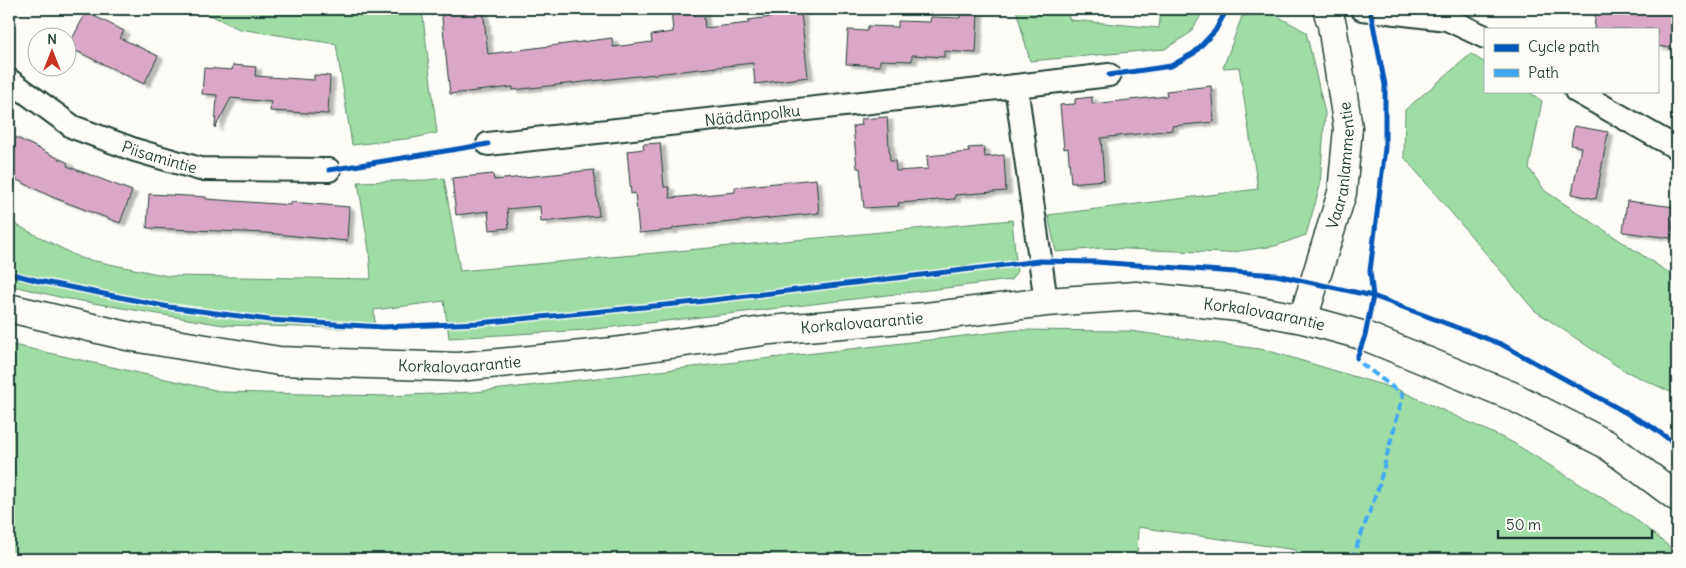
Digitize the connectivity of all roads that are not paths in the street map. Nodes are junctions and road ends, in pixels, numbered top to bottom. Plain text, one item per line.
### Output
1 (1327, 9) edge
2 (1362, 9) edge
3 (1484, 37) edge
4 (1109, 75) dead end
5 (9, 80) edge
6 (1016, 86) junction
7 (1578, 92) edge
8 (488, 144) dead end
9 (1677, 148) edge
10 (329, 170) dead end
11 (1046, 302) junction
12 (9, 308) edge
13 (1303, 319) junction
14 (1677, 497) edge

1 - 13 street, Vaaranlammentie
2 - 3 street
4 - 6 street, Näädänpolku
5 - 10 street, Piisamintie
6 - 8 street, Näädänpolku
6 - 11 street
7 - 9 street
11 - 12 street, Korkalovaarantie
11 - 13 street, Korkalovaarantie
13 - 14 street, Korkalovaarantie

